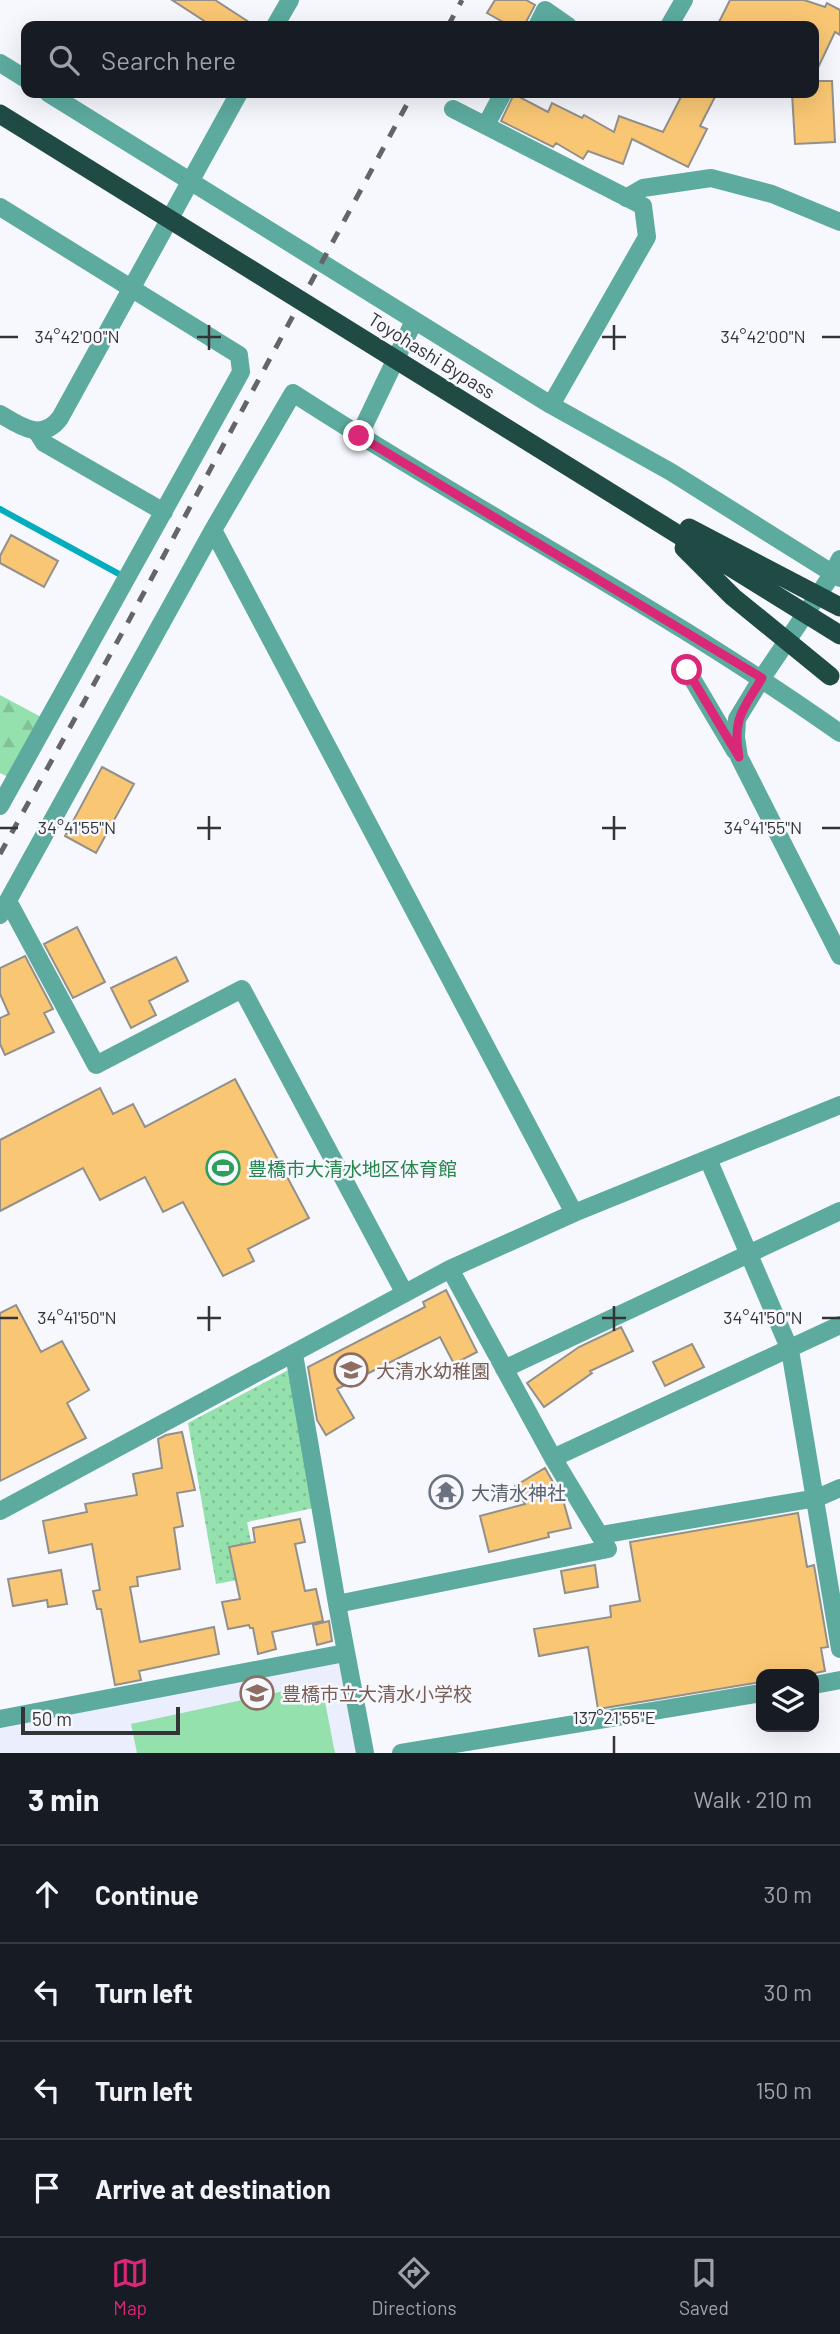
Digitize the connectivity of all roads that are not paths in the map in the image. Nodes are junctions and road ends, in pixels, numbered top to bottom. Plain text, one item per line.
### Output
1 (288, 0) edge
2 (684, 0) edge
3 (278, 21) edge
4 (540, 21) edge
5 (561, 21) edge
6 (672, 21) edge
7 (0, 63) edge
8 (21, 76) edge
9 (56, 98) edge
10 (236, 98) edge
11 (500, 98) edge
12 (453, 109) dead end
13 (0, 114) edge
14 (486, 125) junction
15 (191, 181) junction
16 (626, 198) junction
17 (0, 208) edge
18 (840, 222) edge
19 (132, 288) junction
20 (414, 321) junction
21 (551, 405) junction
22 (0, 414) edge
23 (37, 432) junction
24 (359, 436) junction
25 (528, 441) junction
26 (164, 512) junction
27 (664, 527) junction
28 (213, 530) junction
29 (838, 570) edge
30 (840, 607) edge
31 (840, 635) edge
32 (687, 670) dead end
33 (830, 676) dead end
34 (762, 678) junction
35 (840, 733) edge
36 (739, 757) junction
37 (0, 806) edge
38 (4, 908) edge
39 (840, 956) edge
40 (840, 1105) edge
41 (708, 1159) junction
42 (840, 1211) edge
43 (574, 1213) junction
44 (750, 1253) junction
45 (450, 1269) junction
46 (404, 1292) junction
47 (840, 1325) edge
48 (790, 1350) junction
49 (294, 1354) junction
50 (504, 1369) junction
51 (553, 1458) junction
52 (840, 1488) edge
53 (817, 1499) junction
54 (0, 1511) edge
55 (601, 1535) junction
56 (337, 1604) junction
57 (840, 1649) edge
58 (345, 1653) junction
59 (840, 1680) edge
60 (819, 1684) edge
61 (756, 1694) edge
62 (0, 1719) edge
63 (365, 1753) edge
64 (401, 1753) edge

1 - 3 street
2 - 6 street
4 - 5 street
7 - 8 street
9 - 15 street
10 - 15 street
11 - 14 street
12 - 14 street
13 - 25 highway, Toyohashi Bypass, bridge
14 - 16 street
15 - 19 street
15 - 20 street
16 - 18 street
16 - 21 street
17 - 19 street
19 - 23 street
19 - 26 street
20 - 21 street
20 - 24 street
21 - 29 street
22 - 23 street
23 - 26 street
24 - 28 street
24 - 34 street
25 - 27 highway, Toyohashi Bypass, bridge
25 - 30 highway, bridge
26 - 37 street
27 - 31 highway, Toyohashi Bypass, bridge
27 - 33 highway, bridge
28 - 38 street
28 - 43 street
29 - 34 street
32 - 36 street
34 - 35 street
34 - 36 street
36 - 39 street
38 - 46 street
40 - 41 street
41 - 43 street
41 - 44 street
42 - 44 street
43 - 45 street
44 - 48 street
44 - 50 street
45 - 46 street
45 - 50 street
46 - 49 street
47 - 48 street
48 - 51 street
48 - 53 street
49 - 54 street
49 - 56 street
50 - 51 street
51 - 55 street
52 - 53 street
53 - 55 street
53 - 57 street
55 - 56 street
56 - 58 street
58 - 62 street
58 - 63 street
59 - 60 street
61 - 64 street

